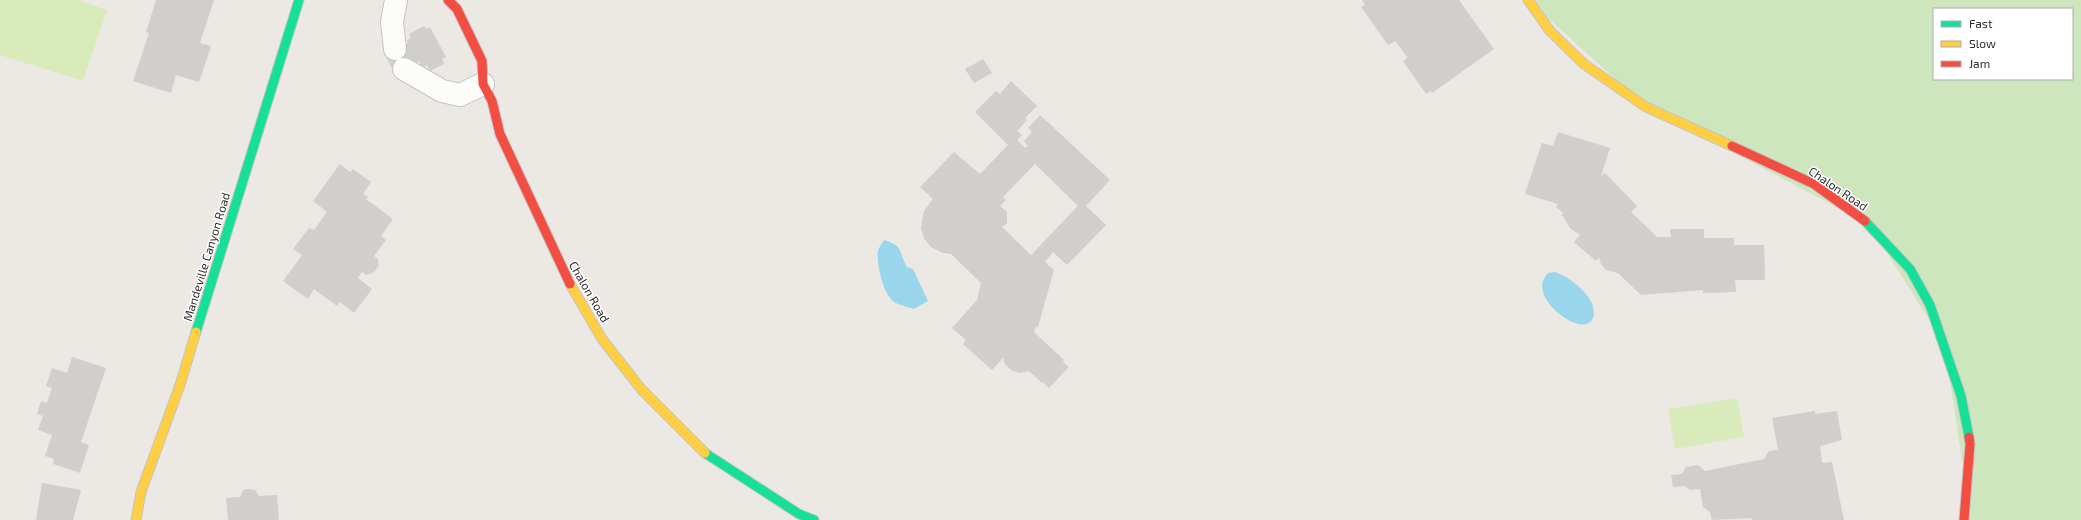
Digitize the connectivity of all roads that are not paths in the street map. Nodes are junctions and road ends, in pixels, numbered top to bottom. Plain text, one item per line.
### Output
1 (299, 0) edge
2 (396, 0) edge
3 (448, 0) edge
4 (1528, 0) edge
5 (395, 49) dead end
6 (404, 69) dead end
7 (483, 84) junction
8 (136, 520) edge
9 (814, 520) edge
10 (1964, 520) edge

1 - 8 street, Mandeville Canyon Road
2 - 5 street
3 - 7 street, Chalon Road
4 - 10 street, Chalon Road
6 - 7 street
7 - 9 street, Chalon Road

